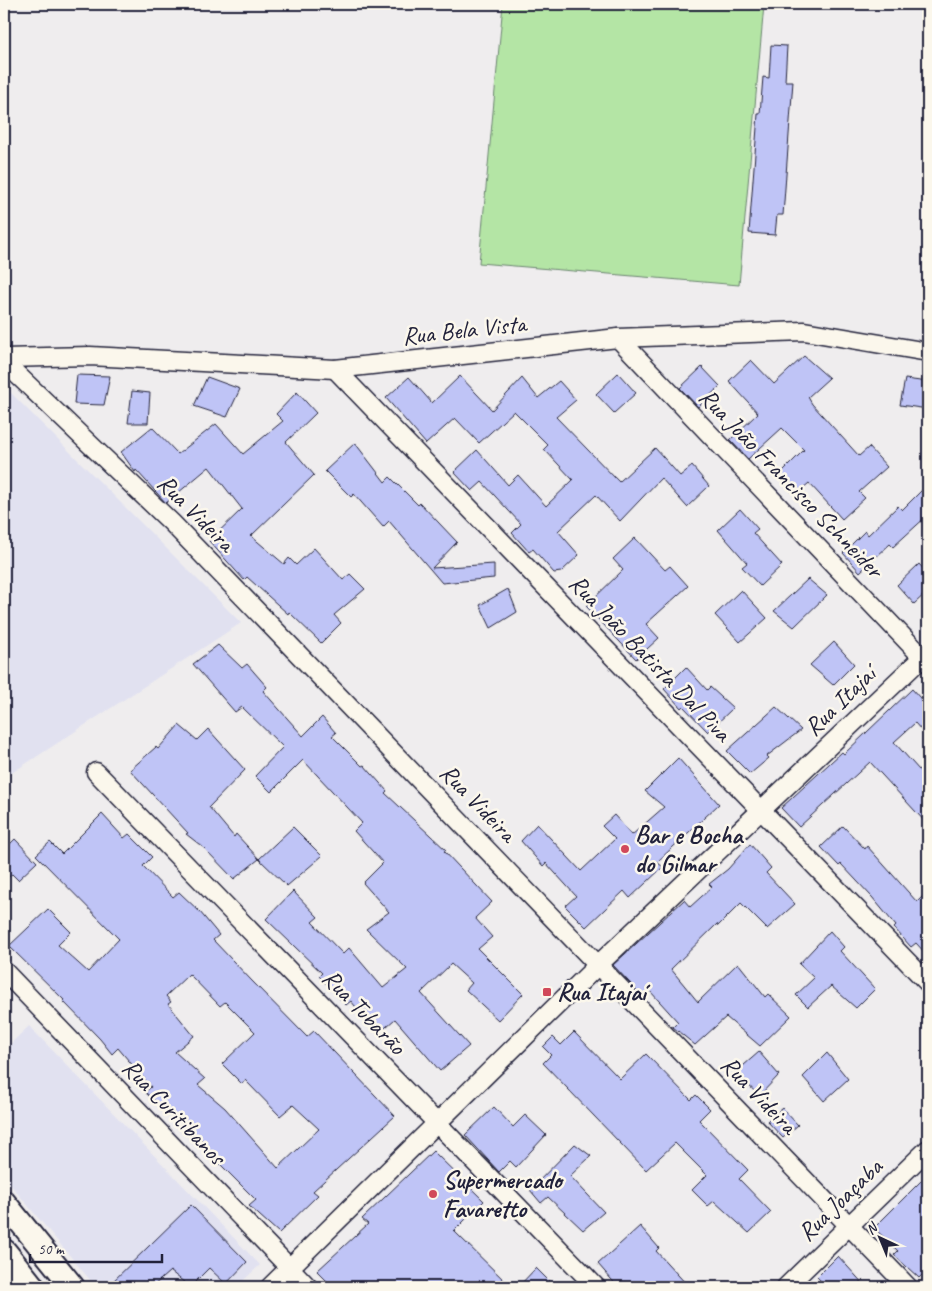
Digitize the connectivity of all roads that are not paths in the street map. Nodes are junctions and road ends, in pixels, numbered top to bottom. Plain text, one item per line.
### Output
1 (618, 338) junction
2 (928, 352) edge
3 (4, 358) edge
4 (4, 362) edge
5 (335, 369) junction
6 (926, 657) edge
7 (96, 772) dead end
8 (763, 810) junction
9 (599, 964) junction
10 (4, 971) edge
11 (928, 983) edge
12 (437, 1123) junction
13 (928, 1149) edge
14 (4, 1202) edge
15 (849, 1226) junction
16 (4, 1253) edge
17 (289, 1268) junction
18 (31, 1287) edge
19 (73, 1287) edge
20 (270, 1287) edge
21 (308, 1287) edge
22 (596, 1287) edge
23 (786, 1287) edge
24 (908, 1287) edge

1 - 2 street, Rua Bela Vista
1 - 5 street, Rua Bela Vista
1 - 6 street, Rua João Francisco Schneider
3 - 5 street, Rua Bela Vista
4 - 9 street, Rua Videira
5 - 8 street, Rua João Batista Dal Piva
6 - 8 street, Rua Itajaí
7 - 12 street, Rua Tubarão
8 - 9 street, Rua Itajaí
8 - 11 street, Rua João Batista Dal Piva
9 - 12 street, Rua Itajaí
9 - 15 street, Rua Videira
10 - 17 street, Rua Curitibanos
12 - 17 street, Rua Itajaí
12 - 22 street, Rua Tubarão
13 - 15 street, Rua Joaçaba
14 - 19 main road
15 - 23 street, Rua Joaçaba
15 - 24 street, Rua Videira
16 - 18 highway
17 - 20 street, Rua Itajaí
17 - 21 street, Rua Curitibanos

